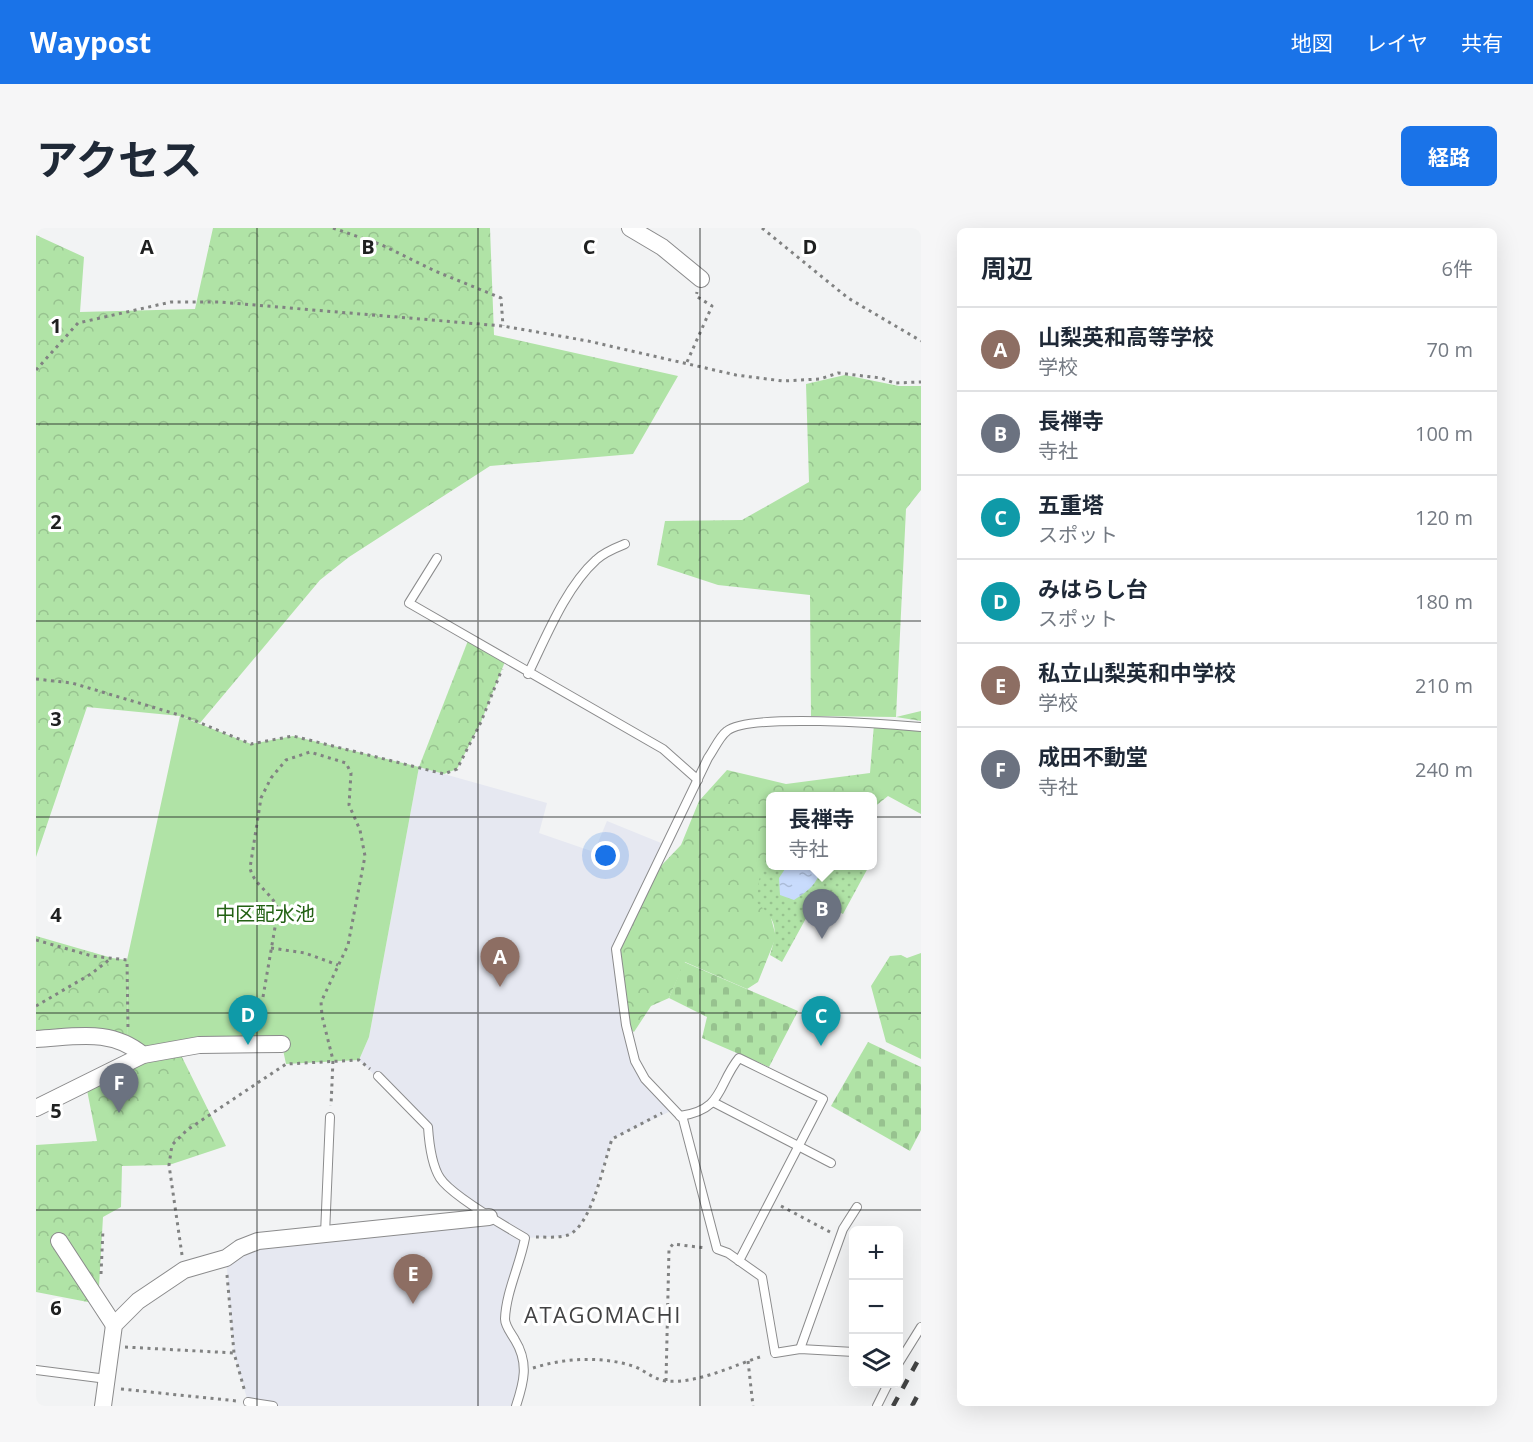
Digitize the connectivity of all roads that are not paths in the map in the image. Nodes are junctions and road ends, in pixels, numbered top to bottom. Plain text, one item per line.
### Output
1 (630, 228) edge
2 (701, 279) road end
3 (625, 544) dead end
4 (437, 558) dead end
5 (528, 674) junction
6 (921, 727) edge
7 (698, 780) junction
8 (36, 1039) edge
9 (282, 1044) dead end
10 (143, 1055) junction
11 (378, 1076) dead end
12 (713, 1102) junction
13 (36, 1108) edge
14 (677, 1112) junction
15 (330, 1117) road end
16 (796, 1146) junction
17 (831, 1163) dead end
18 (857, 1207) dead end
19 (489, 1217) junction
20 (326, 1234) junction
21 (59, 1241) dead end
22 (739, 1261) junction
23 (114, 1325) junction
24 (921, 1327) edge
25 (800, 1349) junction
26 (849, 1352) edge
27 (903, 1356) edge
28 (36, 1370) edge
29 (107, 1383) junction
30 (886, 1388) edge
31 (248, 1402) road end
32 (103, 1406) edge
33 (273, 1406) edge
34 (516, 1406) edge
35 (877, 1406) edge

1 - 2 street
3 - 5 lane
4 - 5 lane
5 - 7 lane
6 - 7 lane
7 - 14 lane
8 - 10 street
9 - 10 street
10 - 13 street
11 - 19 lane
12 - 14 lane
12 - 16 lane
12 - 16 lane
14 - 22 lane
15 - 20 lane
16 - 17 lane
16 - 22 lane
18 - 25 lane
19 - 20 street
19 - 34 lane
20 - 23 street
21 - 23 street
22 - 25 lane
23 - 29 street
24 - 27 lane
25 - 26 lane
28 - 29 lane
29 - 32 street
30 - 35 lane
31 - 33 lane

